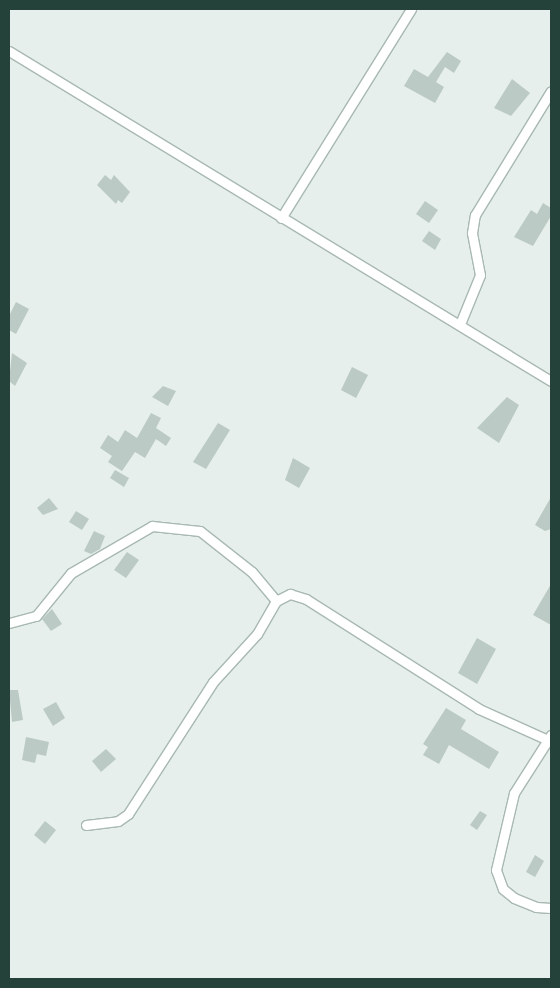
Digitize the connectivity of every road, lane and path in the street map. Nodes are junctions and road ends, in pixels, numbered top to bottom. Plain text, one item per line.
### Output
1 (412, 9) edge
2 (9, 51) edge
3 (551, 91) edge
4 (281, 218) junction
5 (460, 324) junction
6 (551, 381) edge
7 (276, 601) junction
8 (9, 623) edge
9 (550, 737) edge
10 (86, 825) dead end
11 (551, 908) edge

1 - 4 street
2 - 4 street
3 - 5 street
4 - 5 street
5 - 6 street
7 - 8 street
7 - 9 street
7 - 10 street
9 - 11 street

